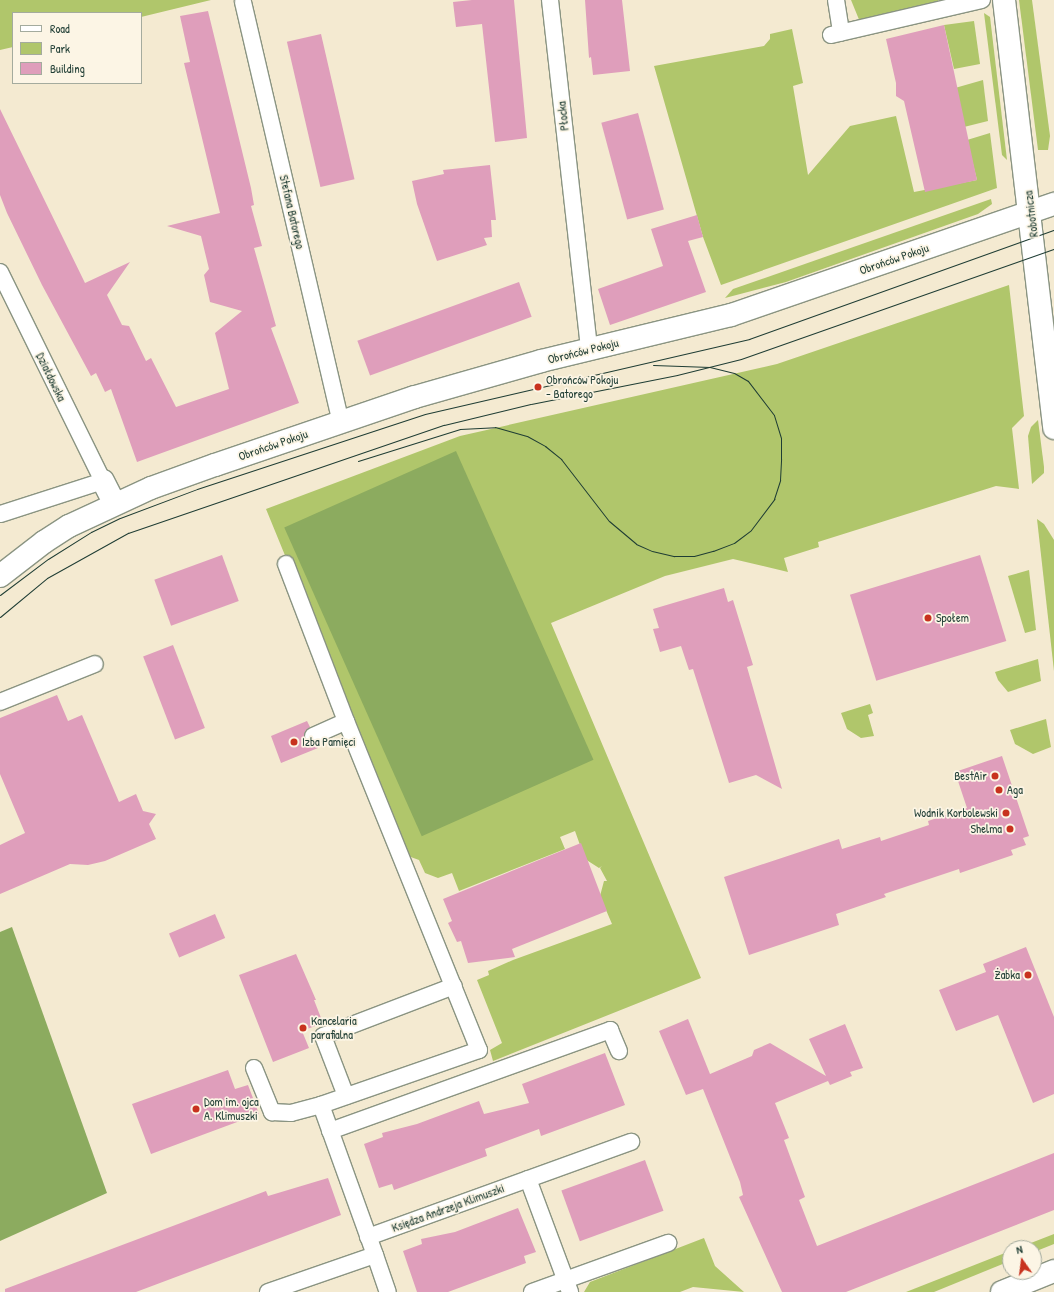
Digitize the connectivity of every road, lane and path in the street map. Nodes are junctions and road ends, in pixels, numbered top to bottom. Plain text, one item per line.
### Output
1 (550, 0) edge
2 (836, 0) edge
3 (982, 0) edge
4 (1004, 0) edge
5 (242, 2) dead end
6 (1054, 204) edge
7 (1031, 212) junction
8 (0, 272) edge
9 (589, 349) junction
10 (341, 422) junction
11 (1054, 428) edge
12 (103, 481) junction
13 (114, 503) junction
14 (0, 514) edge
15 (286, 564) dead end
16 (0, 576) edge
17 (95, 664) dead end
18 (0, 702) edge
19 (346, 721) junction
20 (313, 736) dead end
21 (454, 986) junction
22 (619, 1051) dead end
23 (254, 1068) dead end
24 (346, 1096) junction
25 (326, 1118) junction
26 (631, 1142) dead end
27 (528, 1179) junction
28 (368, 1236) junction
29 (668, 1243) dead end
30 (375, 1255) junction
31 (1054, 1271) edge
32 (568, 1286) edge
33 (268, 1292) edge
34 (388, 1292) edge
35 (532, 1292) edge
36 (1002, 1292) edge

1 - 9 lane, Płocka
2 - 3 lane
4 - 7 street, Robotnicza
5 - 10 lane, Stefana Batorego
6 - 7 street, Obrońców Pokoju
7 - 9 street, Obrońców Pokoju
7 - 11 street, Robotnicza
8 - 12 lane, Działdowska
9 - 10 street, Obrońców Pokoju
10 - 13 street, Obrońców Pokoju
12 - 13 street
12 - 14 lane
13 - 16 street, Obrońców Pokoju
15 - 19 lane
17 - 18 lane
19 - 20 lane
19 - 21 lane
21 - 24 lane
21 - 24 lane
22 - 25 lane
23 - 25 lane
24 - 25 lane
25 - 28 lane
26 - 27 lane, Księdza Andrzeja Klimuszki
27 - 28 lane, Księdza Andrzeja Klimuszki
27 - 32 lane
28 - 30 lane
29 - 32 lane
30 - 33 lane
30 - 34 lane
31 - 36 street
32 - 35 lane

